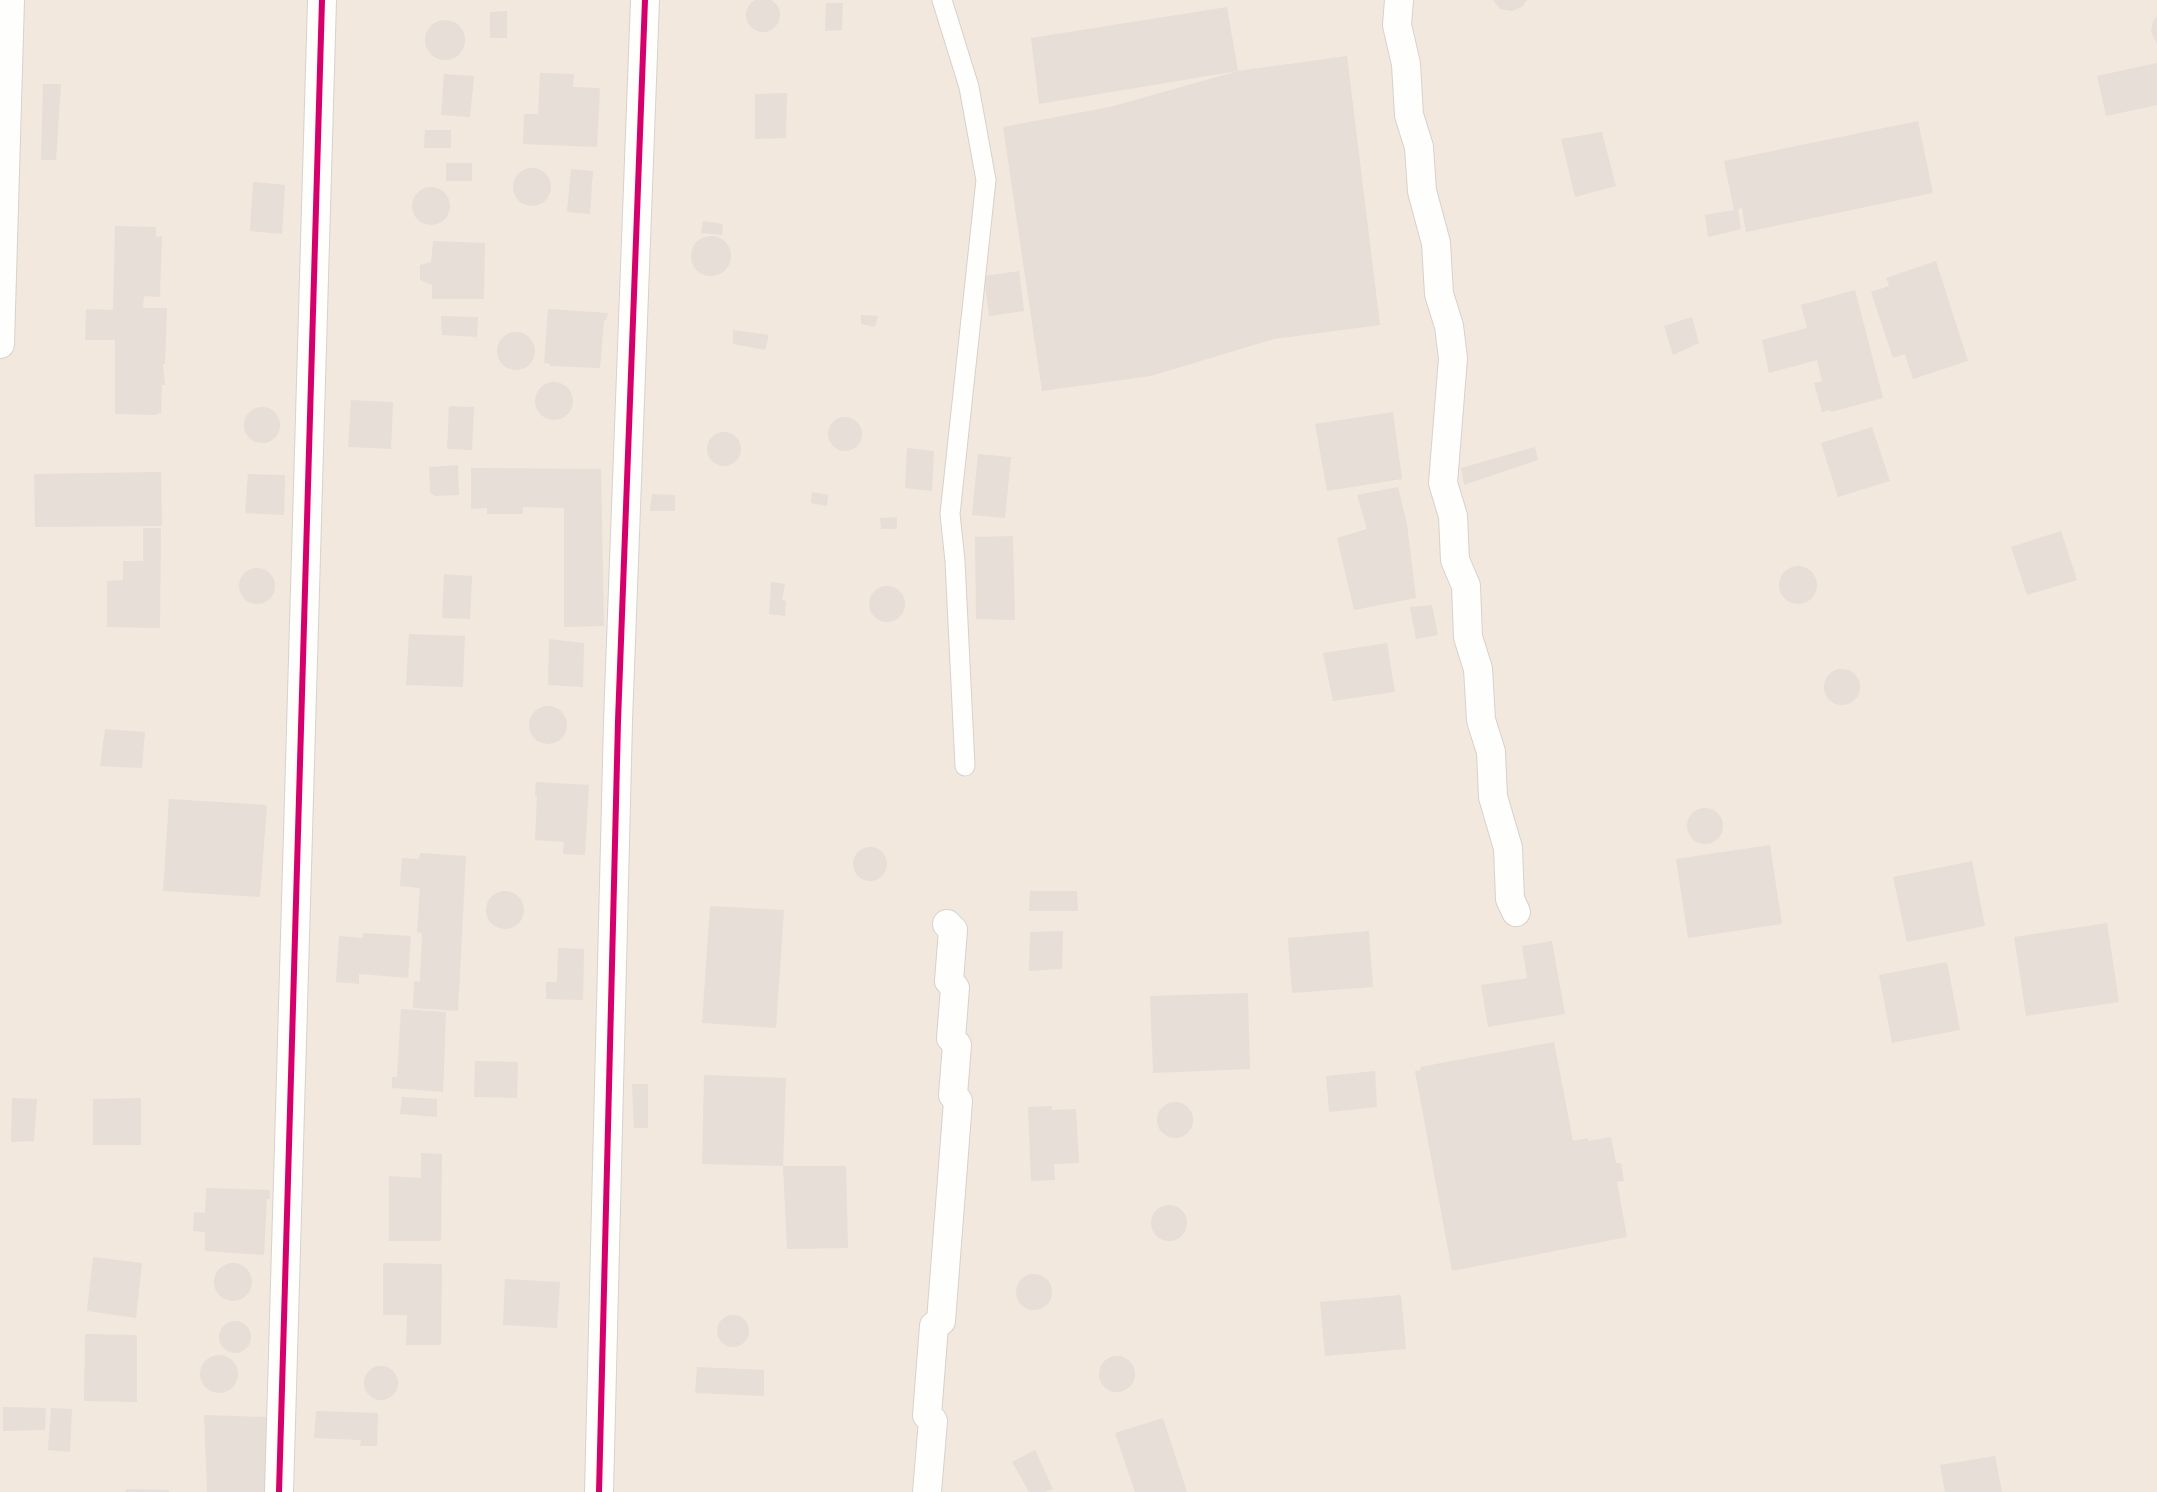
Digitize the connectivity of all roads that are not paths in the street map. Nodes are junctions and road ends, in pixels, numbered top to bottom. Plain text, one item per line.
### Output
1 (10, 0) edge
2 (322, 0) edge
3 (645, 0) edge
4 (942, 0) edge
5 (1399, 0) edge
6 (0, 344) edge
7 (965, 766) dead end
8 (1516, 912) dead end
9 (947, 924) dead end
10 (279, 1492) edge
11 (599, 1492) edge
12 (927, 1492) edge

1 - 6 street
2 - 10 street
3 - 11 street
4 - 7 lane
5 - 8 street
9 - 12 street

